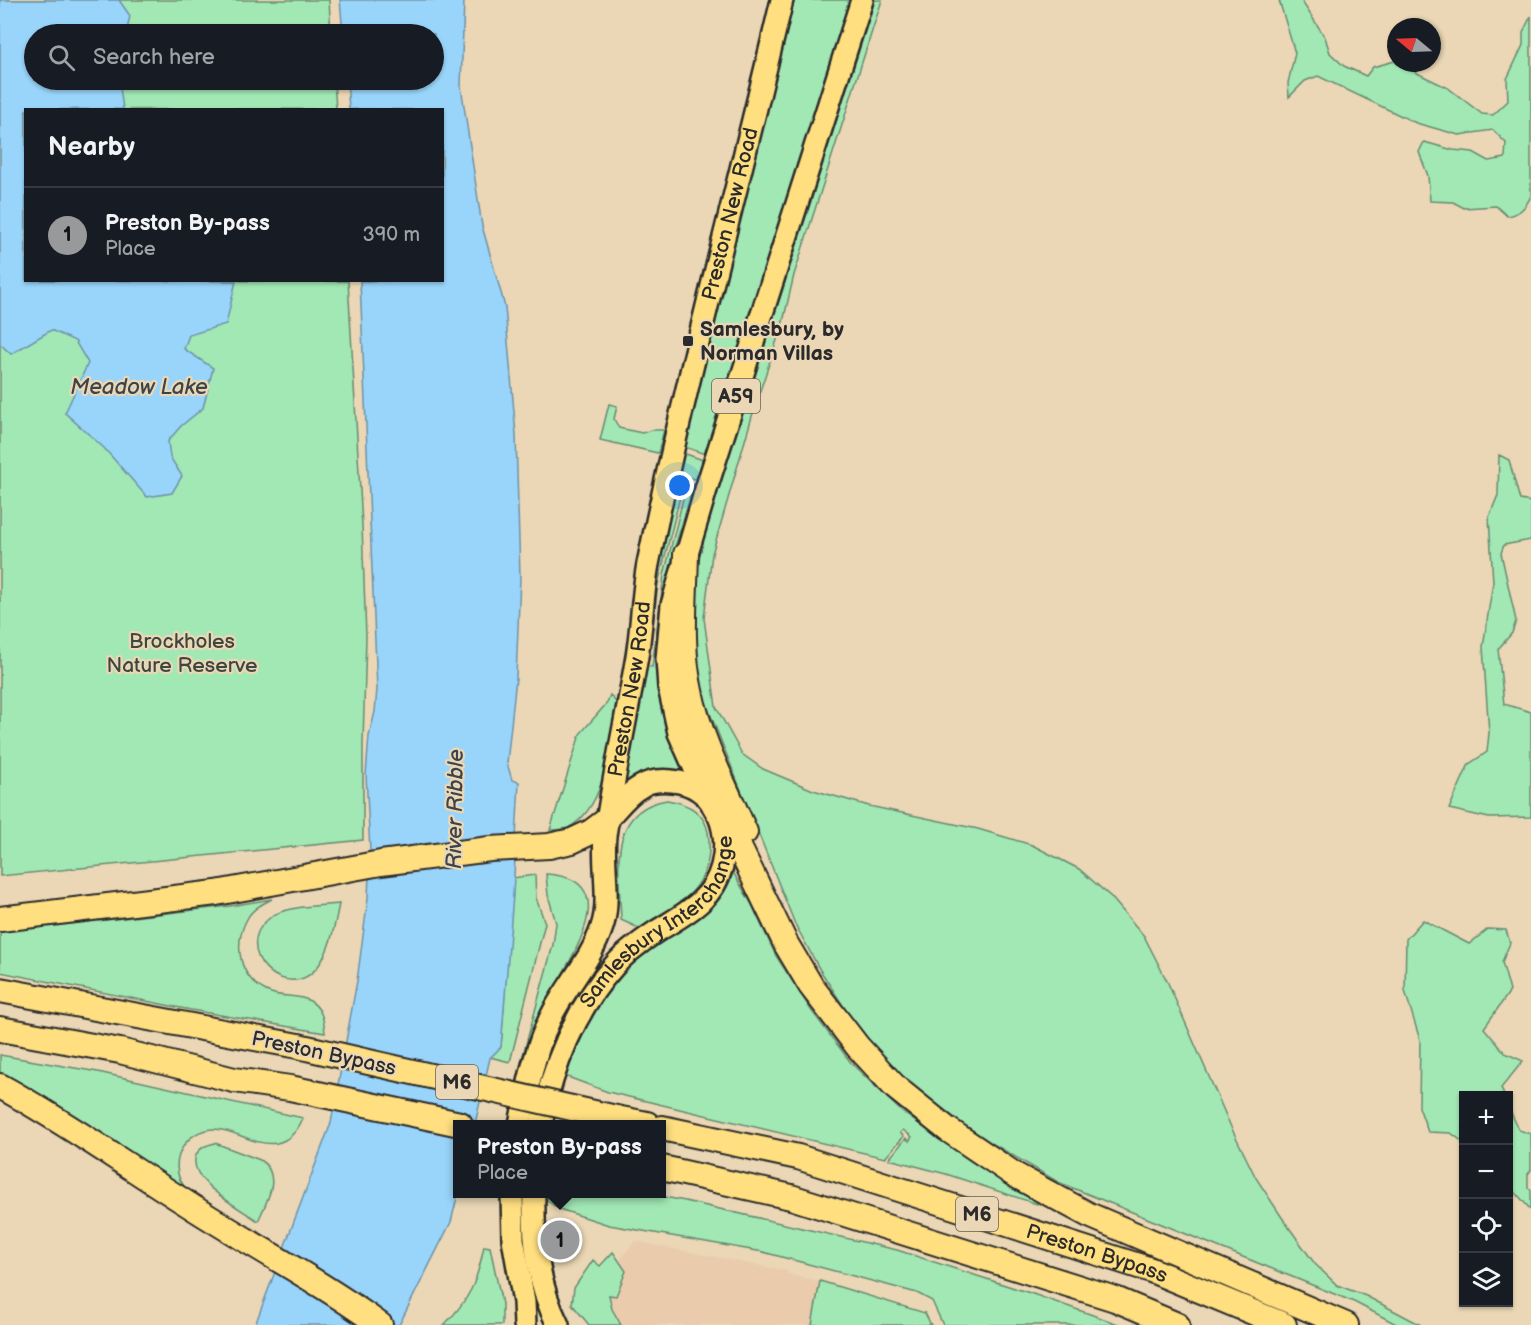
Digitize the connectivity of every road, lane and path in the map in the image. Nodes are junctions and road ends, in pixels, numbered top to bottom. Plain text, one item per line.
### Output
1 (782, 0) edge
2 (862, 0) edge
3 (686, 554) junction
4 (710, 800) junction
5 (608, 818) junction
6 (0, 919) edge
7 (786, 944) junction
8 (0, 990) edge
9 (0, 1029) edge
10 (0, 1086) edge
11 (521, 1120) edge
12 (542, 1120) edge
13 (625, 1120) edge
14 (453, 1123) edge
15 (666, 1129) edge
16 (666, 1169) edge
17 (512, 1198) edge
18 (534, 1198) edge
19 (380, 1325) edge
20 (525, 1325) edge
21 (558, 1325) edge
22 (1177, 1325) edge
23 (1284, 1325) edge
24 (1346, 1325) edge

1 - 5 highway, Preston New Road / A59
2 - 3 highway, Preston New Road / A59
3 - 4 highway, Preston New Road / A59
3 - 7 highway
4 - 5 highway, Samlesbury Interchange
4 - 7 highway
4 - 12 highway, Samlesbury Interchange
5 - 6 highway
5 - 11 highway, Samlesbury Interchange
7 - 24 highway
8 - 13 highway, Preston Bypass / M6, bridge
9 - 14 highway, Preston Bypass / M6
10 - 19 highway
15 - 23 highway, Preston Bypass / M6
16 - 22 highway, Preston Bypass / M6
17 - 20 highway
18 - 21 highway

